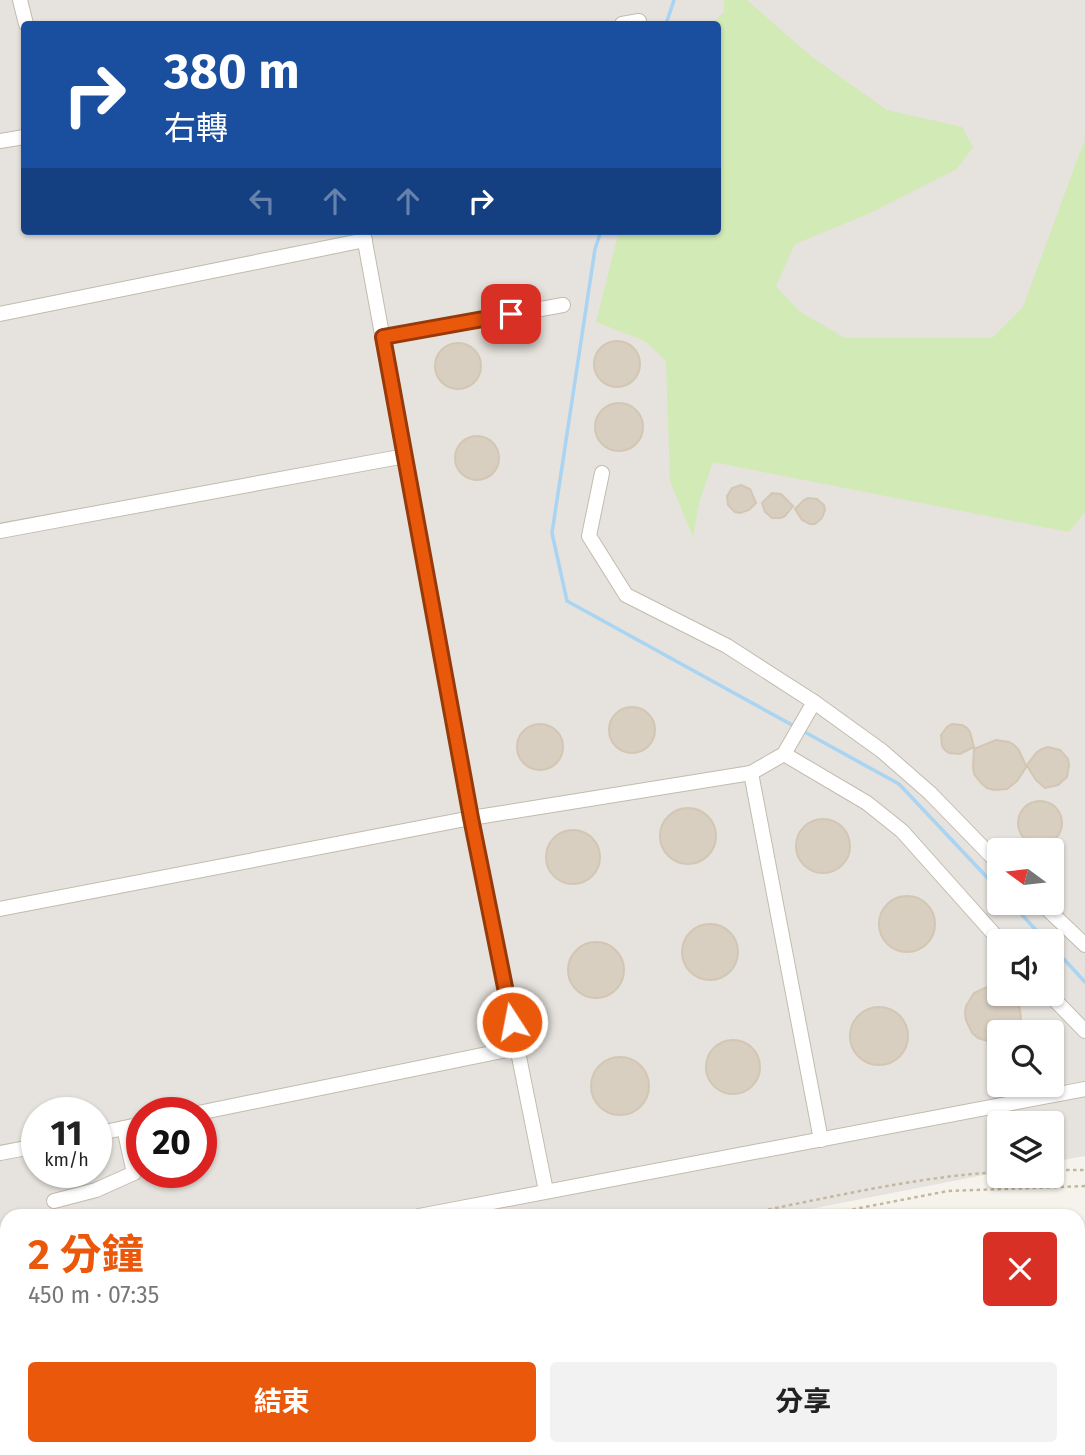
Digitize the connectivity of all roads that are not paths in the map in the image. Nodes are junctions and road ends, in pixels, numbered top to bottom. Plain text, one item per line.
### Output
1 (20, 0) edge
2 (25, 21) edge
3 (21, 138) edge
4 (0, 141) edge
5 (364, 235) edge
6 (562, 305) dead end
7 (0, 314) edge
8 (383, 337) junction
9 (405, 456) junction
10 (602, 473) dead end
11 (0, 531) edge
12 (814, 702) junction
13 (784, 754) junction
14 (751, 773) junction
15 (471, 818) junction
16 (987, 852) edge
17 (0, 909) edge
18 (1054, 915) edge
19 (989, 929) edge
20 (1085, 945) edge
21 (1061, 1006) edge
22 (1085, 1031) edge
23 (517, 1048) junction
24 (1085, 1089) edge
25 (217, 1109) edge
26 (124, 1128) joint
27 (112, 1131) edge
28 (821, 1140) junction
29 (21, 1149) edge
30 (0, 1153) edge
31 (547, 1191) junction
32 (54, 1201) dead end
33 (455, 1209) edge

1 - 2 street
3 - 4 street
5 - 7 street
5 - 8 street
6 - 8 street
8 - 9 street
9 - 11 street
9 - 15 street
10 - 12 street
12 - 13 street
12 - 16 street
13 - 14 street
13 - 19 street
14 - 15 street
14 - 28 street
15 - 17 street
15 - 23 street
18 - 20 street
21 - 22 street
23 - 25 street
23 - 31 street
24 - 28 street
26 - 27 street
26 - 32 street
28 - 31 street
29 - 30 street
31 - 33 street

